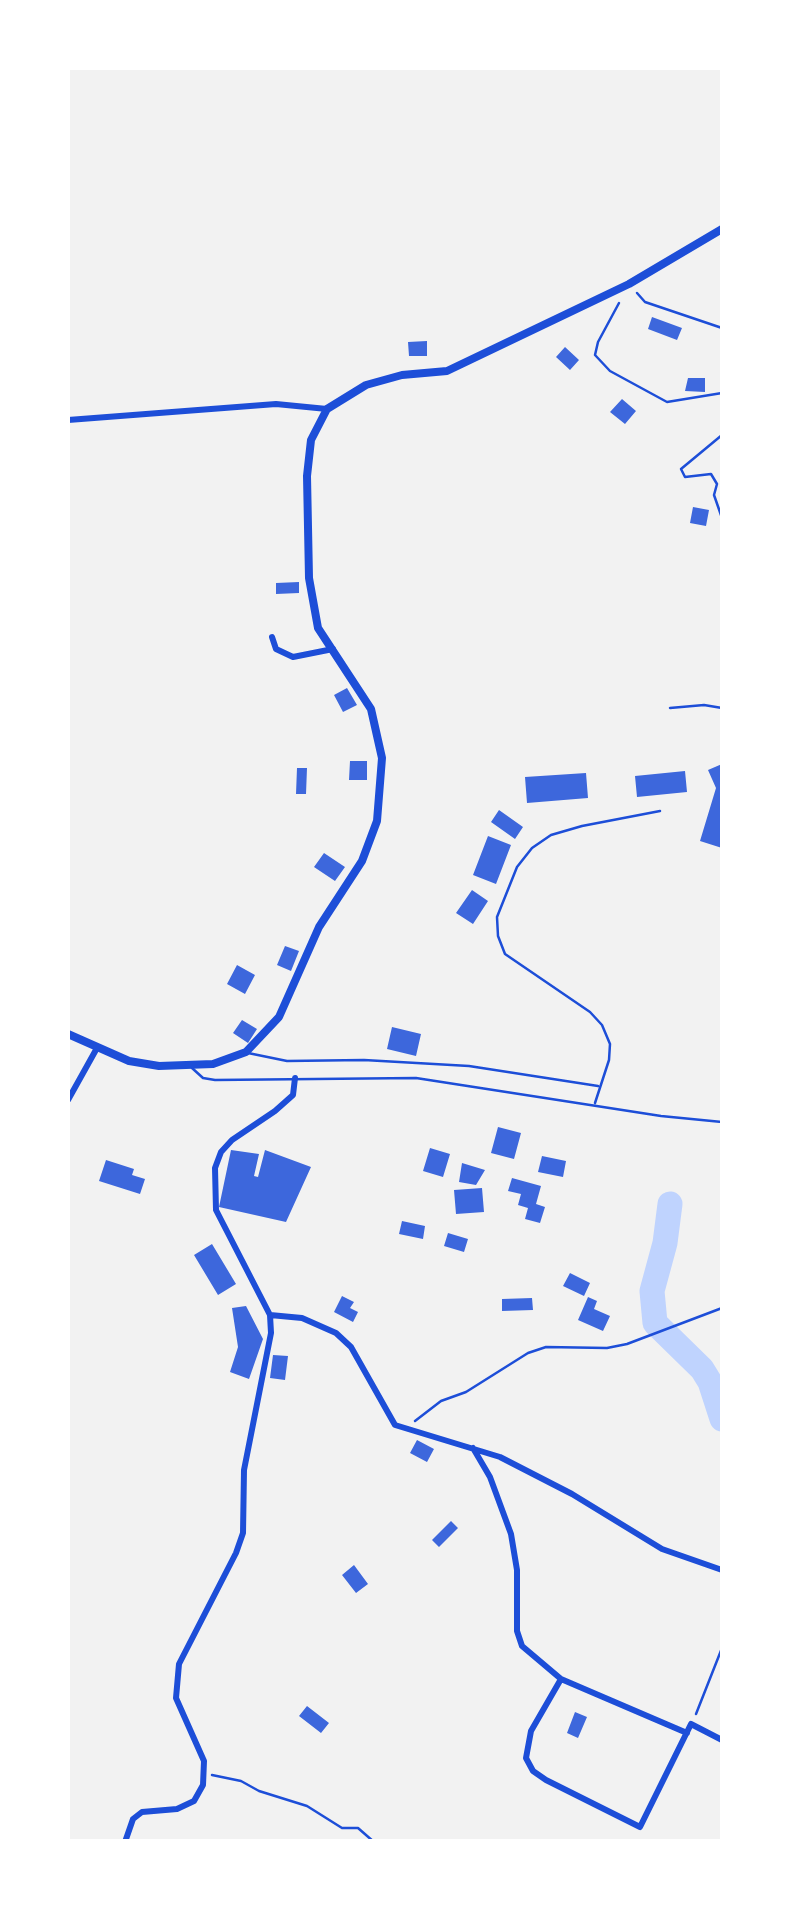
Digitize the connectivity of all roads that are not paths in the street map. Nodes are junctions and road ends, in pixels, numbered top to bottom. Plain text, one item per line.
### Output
1 (722, 229) edge
2 (327, 408) junction
3 (68, 420) edge
4 (272, 637) dead end
5 (332, 649) junction
6 (670, 708) dead end
7 (722, 708) edge
8 (660, 811) dead end
9 (68, 1034) edge
10 (96, 1048) junction
11 (246, 1052) junction
12 (192, 1066) junction
13 (295, 1078) junction
14 (599, 1086) junction
15 (68, 1100) edge
16 (595, 1104) junction
17 (722, 1122) edge
18 (270, 1315) junction
19 (472, 1447) junction
20 (722, 1570) edge
21 (561, 1679) junction
22 (686, 1733) junction
23 (722, 1740) edge
24 (125, 1842) edge

1 - 2 street
2 - 3 street
2 - 5 street
4 - 5 street
5 - 11 street
6 - 7 lane
8 - 14 lane
9 - 10 street
10 - 12 street
10 - 15 street
11 - 12 street
11 - 14 lane
12 - 13 lane
13 - 16 lane
13 - 18 street
14 - 16 lane
16 - 17 lane
18 - 19 street
18 - 24 street
19 - 20 street
19 - 21 street
21 - 22 street
21 - 22 street
22 - 23 street

